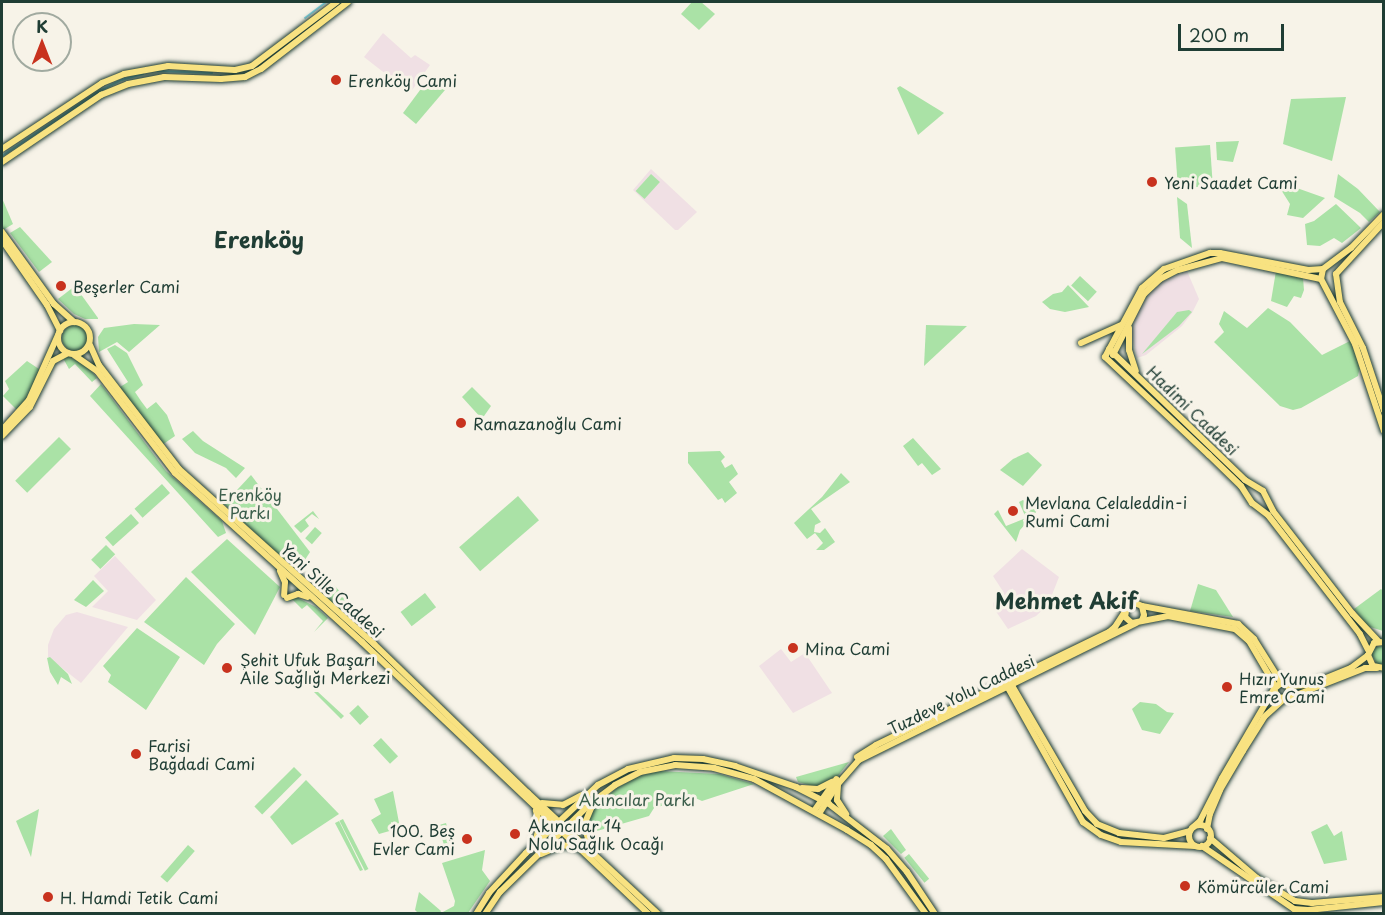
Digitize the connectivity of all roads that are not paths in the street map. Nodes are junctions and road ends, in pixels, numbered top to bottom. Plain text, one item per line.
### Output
1 (337, 2) edge
2 (348, 2) edge
3 (2, 149) edge
4 (2, 162) edge
5 (1383, 214) edge
6 (1383, 222) edge
7 (2, 232) edge
8 (2, 240) edge
9 (1326, 268) junction
10 (1336, 276) junction
11 (1322, 280) junction
12 (1130, 321) junction
13 (75, 322) junction
14 (1122, 324) junction
15 (59, 333) junction
16 (1081, 343) dead end
17 (90, 345) junction
18 (1112, 351) junction
19 (51, 352) junction
20 (71, 354) junction
21 (57, 357) junction
22 (1137, 374) junction
23 (1383, 411) edge
24 (2, 430) edge
25 (1383, 431) edge
26 (2, 436) edge
27 (1258, 489) junction
28 (1265, 496) junction
29 (1249, 499) junction
30 (1254, 505) junction
31 (279, 568) junction
32 (314, 600) junction
33 (1142, 606) junction
34 (1124, 613) junction
35 (1139, 622) junction
36 (1382, 642) edge
37 (1368, 652) junction
38 (1381, 668) edge
39 (1009, 684) junction
40 (1286, 685) junction
41 (1275, 688) junction
42 (1284, 699) junction
43 (836, 782) junction
44 (598, 785) junction
45 (796, 787) junction
46 (807, 792) junction
47 (600, 796) junction
48 (823, 801) junction
49 (799, 802) junction
50 (534, 803) junction
51 (838, 810) junction
52 (816, 812) junction
53 (851, 819) junction
54 (831, 820) junction
55 (560, 825) junction
56 (1207, 829) junction
57 (1191, 830) junction
58 (1210, 838) junction
59 (534, 845) junction
60 (1199, 846) junction
61 (584, 851) junction
62 (592, 851) junction
63 (533, 859) junction
64 (1383, 897) edge
65 (1383, 902) edge
66 (476, 914) edge
67 (485, 914) edge
68 (649, 914) edge
69 (658, 914) edge
70 (926, 914) edge
71 (935, 914) edge

1 - 3 main road
2 - 4 main road
5 - 9 main road
6 - 10 main road
7 - 13 main road
8 - 15 main road
9 - 10 main road
9 - 11 main road
9 - 14 main road
10 - 11 main road
10 - 23 main road
11 - 12 main road
11 - 25 main road
12 - 18 main road
12 - 22 main road
13 - 15 main road
13 - 17 main road
14 - 16 main road
14 - 18 main road
15 - 19 main road
15 - 20 main road
17 - 20 main road
17 - 50 main road, Yeni Sille Caddesi
18 - 22 main road, Hadimi Caddesi
18 - 29 main road, Hadimi Caddesi
19 - 21 main road
19 - 24 main road
20 - 21 main road
20 - 31 main road, Yeni Sille Caddesi
21 - 26 main road
22 - 27 main road, Hadimi Caddesi
27 - 28 main road
27 - 29 main road
28 - 30 main road
28 - 36 main road
29 - 30 main road
30 - 37 main road
31 - 32 main road, Yeni Sille Caddesi
31 - 32 main road
32 - 50 main road, Yeni Sille Caddesi
33 - 34 main road
33 - 35 main road
33 - 40 main road
34 - 35 main road
34 - 39 main road, Tuzdeve Yolu Caddesi
35 - 39 main road, Tuzdeve Yolu Caddesi
35 - 41 main road, Tuzdeve Yolu Caddesi
36 - 37 main road
37 - 38 main road
37 - 40 main road
38 - 42 main road
39 - 43 main road, Tuzdeve Yolu Caddesi
39 - 57 main road
39 - 60 main road
40 - 41 main road
40 - 42 main road
41 - 42 main road, Tuzdeve Yolu Caddesi
41 - 57 main road
42 - 56 main road
43 - 45 main road
43 - 48 main road, Tuzdeve Yolu Caddesi
43 - 53 main road
44 - 45 main road
44 - 50 main road
44 - 55 main road
45 - 46 main road
46 - 48 main road
46 - 49 main road
47 - 49 main road
47 - 55 main road
47 - 62 main road
48 - 51 main road
48 - 52 main road, Tuzdeve Yolu Caddesi
49 - 52 main road
50 - 55 main road, Yeni Sille Caddesi
50 - 59 main road
51 - 53 main road
51 - 54 main road
52 - 54 main road
53 - 71 main road
54 - 70 main road
55 - 59 main road
55 - 61 main road, Yeni Sille Caddesi
55 - 62 main road, Yeni Sille Caddesi
55 - 63 main road
56 - 57 main road
56 - 58 main road
57 - 60 main road
58 - 60 main road
58 - 64 main road
59 - 66 main road
60 - 65 main road
61 - 63 main road
61 - 68 main road, Yeni Sille Caddesi
62 - 69 main road, Yeni Sille Caddesi
63 - 67 main road

